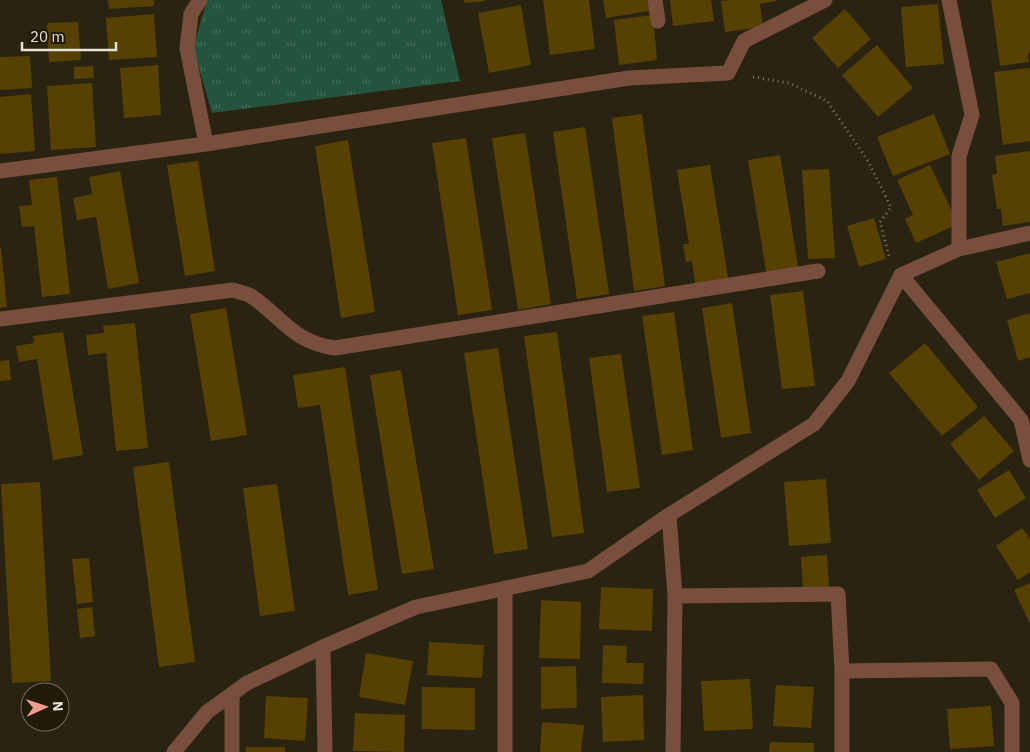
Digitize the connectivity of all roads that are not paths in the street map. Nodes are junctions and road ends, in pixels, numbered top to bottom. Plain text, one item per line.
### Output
1 (200, 0) edge
2 (655, 0) edge
3 (825, 0) edge
4 (948, 0) edge
5 (658, 21) dead end
6 (206, 144) junction
7 (0, 171) edge
8 (1030, 233) edge
9 (959, 249) junction
10 (818, 271) dead end
11 (901, 275) junction
12 (0, 319) edge
13 (1030, 460) edge
14 (669, 515) junction
15 (505, 588) junction
16 (675, 596) junction
17 (323, 647) junction
18 (842, 671) junction
19 (232, 694) junction
20 (174, 752) edge
21 (232, 752) edge
22 (326, 752) edge
23 (504, 752) edge
24 (673, 752) edge
25 (842, 752) edge
26 (1012, 752) edge

1 - 6 street
2 - 5 street
3 - 6 street
4 - 9 street
6 - 7 street
8 - 9 street
9 - 11 street
10 - 12 street
11 - 13 street
11 - 14 street
14 - 15 street
14 - 16 street
15 - 17 street
15 - 23 street
16 - 18 street
16 - 24 street
17 - 19 street
17 - 22 street
18 - 25 street
18 - 26 street
19 - 20 street
19 - 21 street

